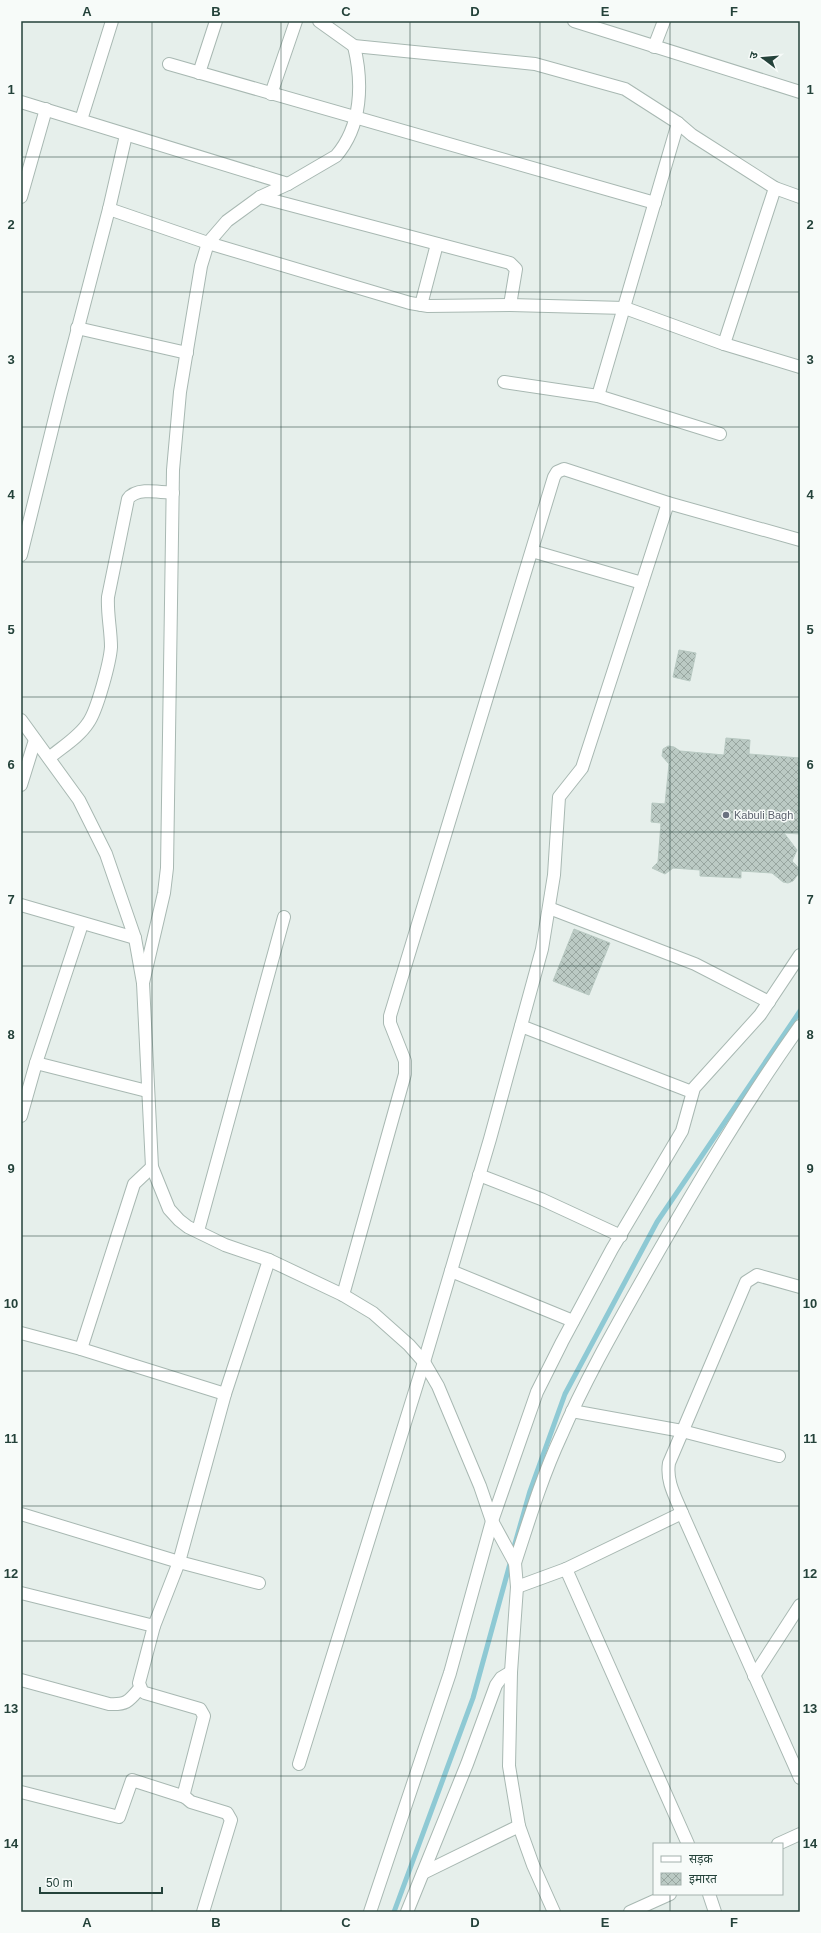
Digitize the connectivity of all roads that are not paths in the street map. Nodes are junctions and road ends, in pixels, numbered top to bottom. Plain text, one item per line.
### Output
1 (112, 21) edge
2 (216, 21) edge
3 (296, 21) edge
4 (319, 21) edge
5 (574, 21) edge
6 (664, 21) edge
7 (354, 46) junction
8 (654, 47) junction
9 (169, 64) dead end
10 (199, 73) junction
11 (800, 92) edge
12 (271, 94) junction
13 (21, 102) edge
14 (46, 109) junction
15 (356, 118) junction
16 (81, 120) junction
17 (678, 123) junction
18 (126, 135) junction
19 (288, 184) junction
20 (775, 188) junction
21 (21, 197) edge
22 (260, 197) junction
23 (800, 197) edge
24 (655, 203) junction
25 (109, 209) junction
26 (208, 243) junction
27 (437, 244) junction
28 (421, 305) junction
29 (510, 305) junction
30 (625, 308) junction
31 (77, 328) junction
32 (724, 344) junction
33 (187, 353) junction
34 (800, 367) edge
35 (504, 382) dead end
36 (598, 396) junction
37 (720, 434) dead end
38 (173, 493) junction
39 (668, 503) junction
40 (800, 540) edge
41 (532, 551) junction
42 (21, 555) edge
43 (642, 583) junction
44 (21, 720) edge
45 (35, 740) junction
46 (49, 758) junction
47 (21, 785) edge
48 (21, 905) edge
49 (549, 908) junction
50 (284, 917) dead end
51 (82, 924) junction
52 (135, 938) junction
53 (800, 955) edge
54 (143, 983) junction
55 (769, 1002) junction
56 (521, 1026) junction
57 (800, 1026) edge
58 (36, 1063) junction
59 (147, 1091) junction
60 (692, 1092) junction
61 (21, 1115) edge
62 (152, 1167) junction
63 (479, 1175) junction
64 (198, 1231) junction
65 (620, 1236) junction
66 (269, 1260) junction
67 (451, 1271) junction
68 (800, 1287) edge
69 (343, 1295) junction
70 (573, 1321) junction
71 (21, 1333) edge
72 (81, 1350) junction
73 (424, 1362) junction
74 (225, 1394) junction
75 (572, 1411) junction
76 (682, 1431) junction
77 (779, 1456) dead end
78 (682, 1513) junction
79 (21, 1514) edge
80 (495, 1525) junction
81 (514, 1560) junction
82 (179, 1562) junction
83 (566, 1569) junction
84 (259, 1583) dead end
85 (517, 1587) junction
86 (21, 1592) edge
87 (800, 1605) edge
88 (154, 1626) junction
89 (511, 1672) junction
90 (754, 1676) junction
91 (21, 1680) edge
92 (140, 1688) junction
93 (299, 1764) dead end
94 (800, 1778) edge
95 (21, 1792) edge
96 (185, 1797) junction
97 (519, 1826) junction
98 (800, 1834) edge
99 (688, 1843) edge
100 (780, 1843) edge
101 (423, 1873) junction
102 (668, 1895) edge
103 (709, 1895) edge
104 (203, 1912) edge
105 (370, 1912) edge
106 (407, 1912) edge
107 (554, 1912) edge
108 (630, 1912) edge
109 (716, 1912) edge

1 - 16 street
2 - 10 street
3 - 12 street
4 - 7 street
5 - 8 street
6 - 8 street
7 - 15 street
7 - 17 street
8 - 11 street
9 - 10 street
10 - 12 street
12 - 15 street
13 - 14 street
14 - 16 street
14 - 21 street
15 - 19 street
15 - 24 street
16 - 18 street
17 - 20 street
17 - 24 street
18 - 19 street
18 - 25 street
19 - 22 street
20 - 23 street
20 - 32 street
22 - 26 street
22 - 27 street
24 - 30 street
25 - 26 street
25 - 31 street
26 - 28 street
26 - 33 street
27 - 28 street
27 - 29 street
28 - 29 street
29 - 30 street
30 - 32 street
30 - 36 street
31 - 33 street
31 - 42 street
32 - 34 street
33 - 38 street
35 - 36 street
36 - 37 street
38 - 46 street
38 - 54 street
39 - 40 street
39 - 41 street
39 - 43 street
41 - 43 street
41 - 69 street
43 - 49 street
44 - 45 street
45 - 46 street
45 - 47 street
46 - 52 street
48 - 51 street
49 - 55 street
49 - 56 street
50 - 64 street
51 - 52 street
51 - 58 street
52 - 54 street
53 - 55 street
54 - 59 street
55 - 60 street
56 - 60 street
56 - 63 street
57 - 75 street
58 - 59 street
58 - 61 street
59 - 62 street
60 - 65 street
62 - 64 street
62 - 72 street
63 - 65 street
63 - 67 street
64 - 66 street
65 - 70 street
66 - 69 street
66 - 74 street
67 - 70 street
67 - 73 street
68 - 76 street
69 - 73 street
70 - 80 street
71 - 72 street
72 - 74 street
73 - 80 street
73 - 93 street
74 - 82 street
75 - 76 street
75 - 81 street
76 - 77 street
76 - 78 street
78 - 83 street
78 - 90 street
79 - 82 street
80 - 81 street
80 - 105 street
81 - 85 street
82 - 84 street
82 - 88 street
83 - 85 street
83 - 99 street
85 - 89 street
86 - 88 street
87 - 90 street
88 - 92 street
89 - 97 street
89 - 101 street
90 - 94 street
91 - 92 street
92 - 96 street
95 - 96 street
96 - 104 street
97 - 101 street
97 - 107 street
98 - 100 street
101 - 106 street
102 - 108 street
103 - 109 street

